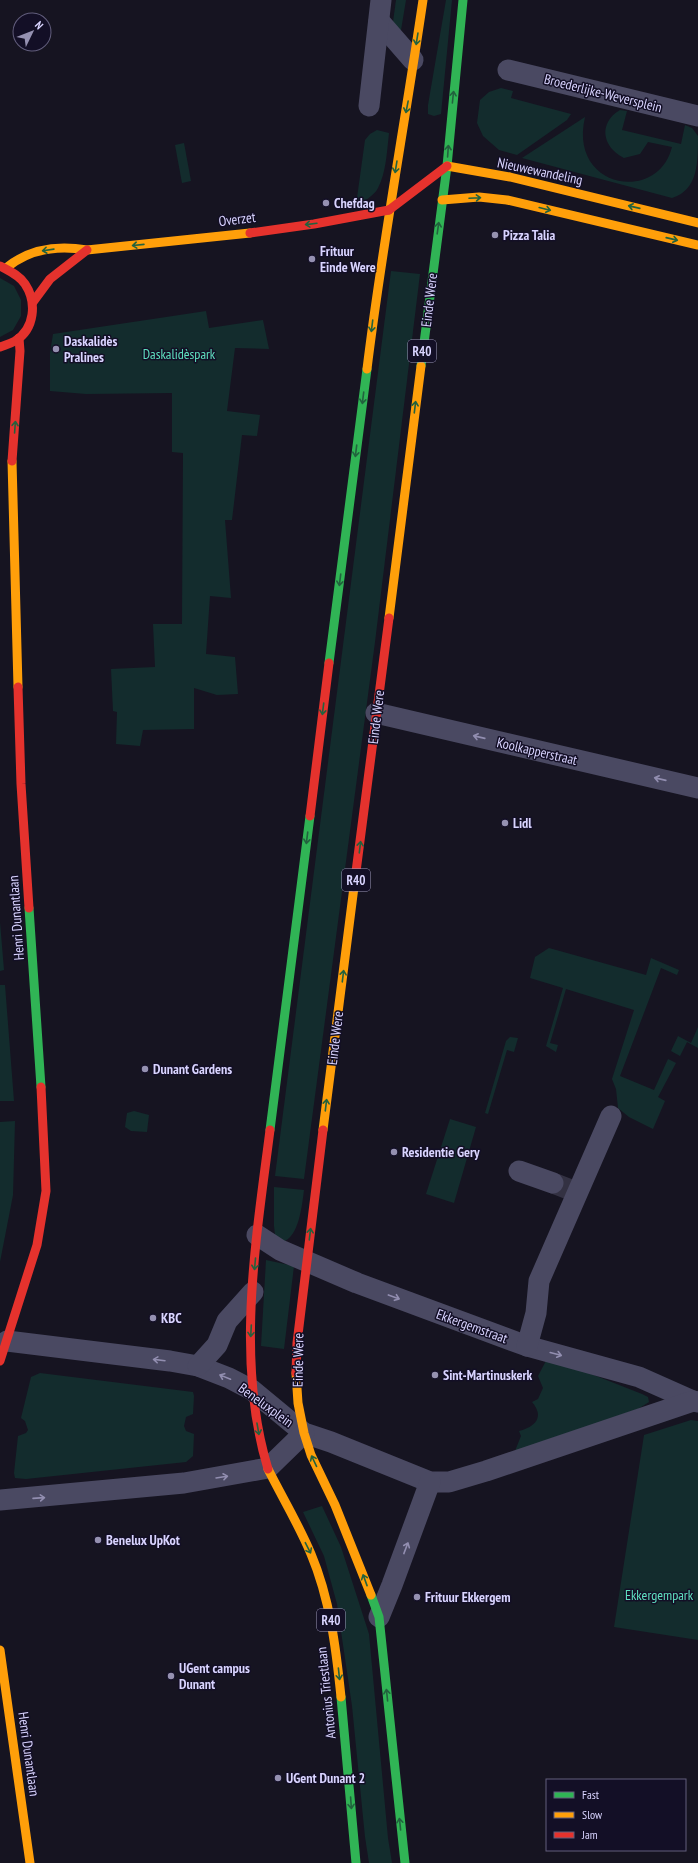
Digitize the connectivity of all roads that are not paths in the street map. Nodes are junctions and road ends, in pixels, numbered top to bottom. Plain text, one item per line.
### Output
1 (382, 0) edge
2 (423, 0) edge
3 (463, 0) edge
4 (379, 21) junction
5 (413, 60) junction
6 (508, 70) dead end
7 (369, 106) dead end
8 (698, 116) edge
9 (447, 166) junction
10 (438, 201) junction
11 (412, 206) dead end
12 (389, 210) junction
13 (698, 223) edge
14 (698, 245) edge
15 (87, 250) junction
16 (3, 267) edge
17 (33, 302) junction
18 (19, 338) junction
19 (0, 347) edge
20 (2, 442) dead end
21 (12, 466) junction
22 (376, 713) junction
23 (698, 788) edge
24 (611, 1116) dead end
25 (519, 1172) dead end
26 (567, 1188) junction
27 (257, 1235) junction
28 (306, 1262) junction
29 (253, 1292) junction
30 (7, 1341) junction
31 (527, 1346) junction
32 (0, 1361) edge
33 (198, 1366) junction
34 (252, 1390) junction
35 (695, 1402) edge
36 (304, 1433) junction
37 (268, 1468) junction
38 (430, 1482) junction
39 (0, 1500) edge
40 (379, 1617) junction
41 (0, 1650) edge
42 (30, 1863) edge
43 (356, 1863) edge
44 (405, 1863) edge

1 - 4 street
2 -> 5 main road, R40
9 -> 3 main road, Einde Were / R40
4 - 5 street
4 - 7 street
5 -> 12 main road, R40
6 - 8 street, Broederlijke-Weversplein
9 - 10 main road, Einde Were / R40
9 - 12 main road
13 -> 9 main road, Nieuwewandeling
10 -> 14 main road
22 -> 10 main road, Einde Were / R40
11 - 12 main road, Overzet
12 -> 15 main road, Overzet
12 -> 27 main road, R40
15 -> 16 main road, Overzet
15 - 17 main road, Overzet
16 - 17 main road, Overzet
17 - 18 main road, Overzet
18 - 19 main road
21 -> 18 main road, Henri Dunantlaan
20 - 21 main road, Henri Dunantlaan
21 - 30 main road, Henri Dunantlaan
23 -> 22 street, Koolkapperstraat
28 -> 22 main road, Einde Were / R40
24 - 26 street
25 - 26 street
26 - 31 street
27 - 28 street, Ekkergemstraat
27 -> 29 main road, R40
28 -> 31 street, Ekkergemstraat
28 - 36 main road, Einde Were / R40
29 - 33 street
29 -> 34 main road, R40
30 - 32 main road, Henri Dunantlaan
33 -> 30 street, Beneluxplein
31 -> 35 street, Ekkergemstraat
34 -> 33 street, Beneluxplein
34 - 36 street, Beneluxplein
34 -> 37 main road, Antonius Triestlaan / R40
35 - 38 street, Ekkergemstraat
36 - 37 street, Beneluxplein
36 - 38 street, Ekkergemstraat
40 -> 36 main road, R40
39 -> 37 street
37 -> 43 main road, Antonius Triestlaan / R40
40 -> 38 street
44 -> 40 main road, R40
41 - 42 main road, Henri Dunantlaan

